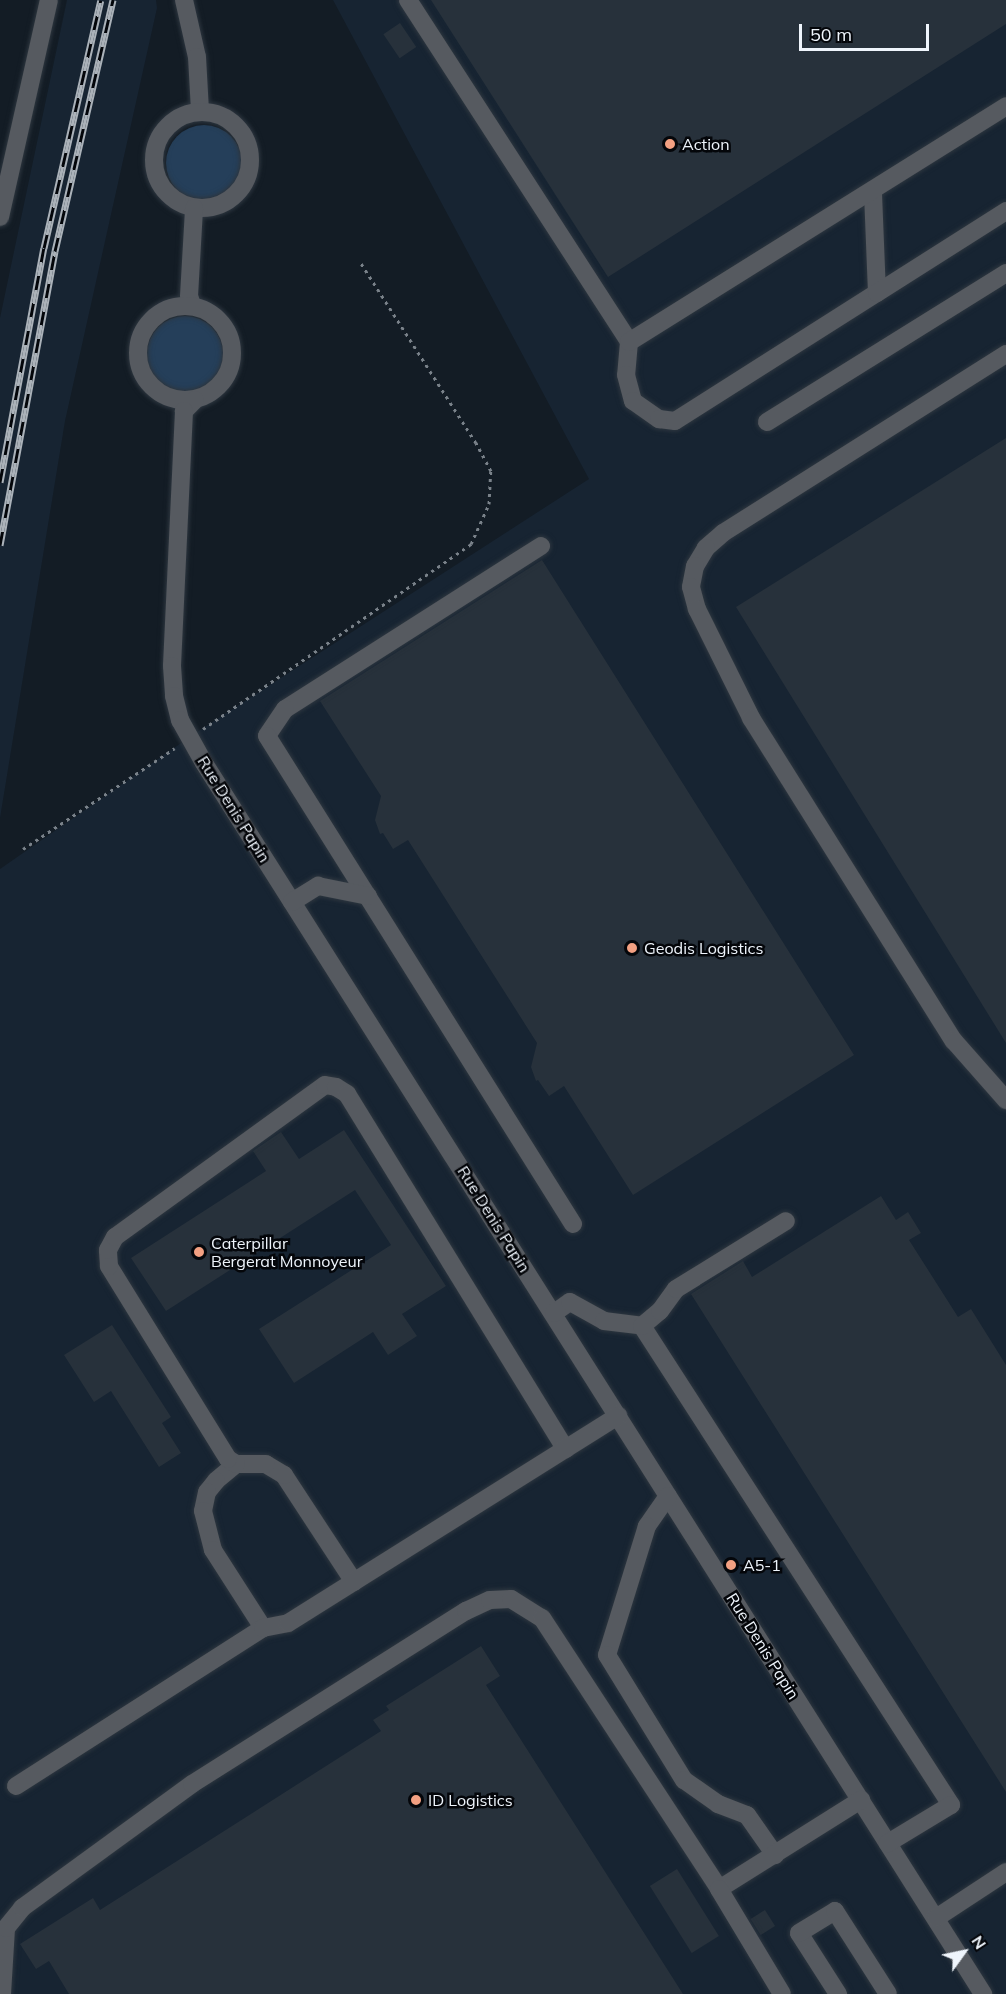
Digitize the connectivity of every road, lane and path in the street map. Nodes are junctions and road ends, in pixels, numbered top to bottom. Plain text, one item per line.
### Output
1 (49, 0) edge
2 (184, 0) edge
3 (408, 0) edge
4 (1006, 106) edge
5 (200, 111) junction
6 (873, 192) junction
7 (194, 208) junction
8 (1006, 211) edge
9 (0, 217) edge
10 (359, 260) dead end
11 (1006, 273) edge
12 (877, 293) junction
13 (192, 305) junction
14 (629, 342) junction
15 (1006, 354) edge
16 (195, 400) junction
17 (767, 422) dead end
18 (542, 546) dead end
19 (190, 738) junction
20 (23, 849) dead end
21 (368, 896) junction
22 (292, 902) junction
23 (1006, 1100) edge
24 (786, 1221) dead end
25 (573, 1224) dead end
26 (554, 1313) junction
27 (642, 1326) junction
28 (618, 1416) junction
29 (565, 1449) junction
30 (236, 1464) junction
31 (668, 1496) junction
32 (354, 1582) junction
33 (263, 1628) junction
34 (16, 1786) dead end
35 (861, 1800) junction
36 (888, 1843) junction
37 (775, 1855) junction
38 (1006, 1872) edge
39 (719, 1889) junction
40 (936, 1918) junction
41 (2, 1994) edge
42 (782, 1994) edge
43 (837, 1994) edge
44 (888, 1994) edge
45 (983, 1994) edge

1 - 9 street
2 - 5 street
3 - 14 street
4 - 6 street
5 - 7 street
5 - 7 street
6 - 12 street
6 - 14 street
7 - 13 street
8 - 12 street
10 - 19 path
11 - 17 street
12 - 14 street
13 - 16 street
13 - 16 street
15 - 23 street
16 - 19 street, Rue Denis Papin
18 - 21 street
19 - 20 path
19 - 22 street, Rue Denis Papin
21 - 22 street
21 - 25 street
22 - 26 street, Rue Denis Papin
24 - 27 street
26 - 27 street
26 - 28 street, Rue Denis Papin
27 - 36 street
28 - 29 street
28 - 31 street, Rue Denis Papin
29 - 30 street
29 - 32 street
30 - 32 street
30 - 33 street
31 - 35 street, Rue Denis Papin
31 - 37 street
32 - 33 street
33 - 34 street
35 - 36 street, Rue Denis Papin
35 - 37 street
36 - 40 street, Rue Denis Papin
37 - 39 street
38 - 40 street
39 - 41 street
39 - 42 street
40 - 45 street, Rue Denis Papin
43 - 44 street

